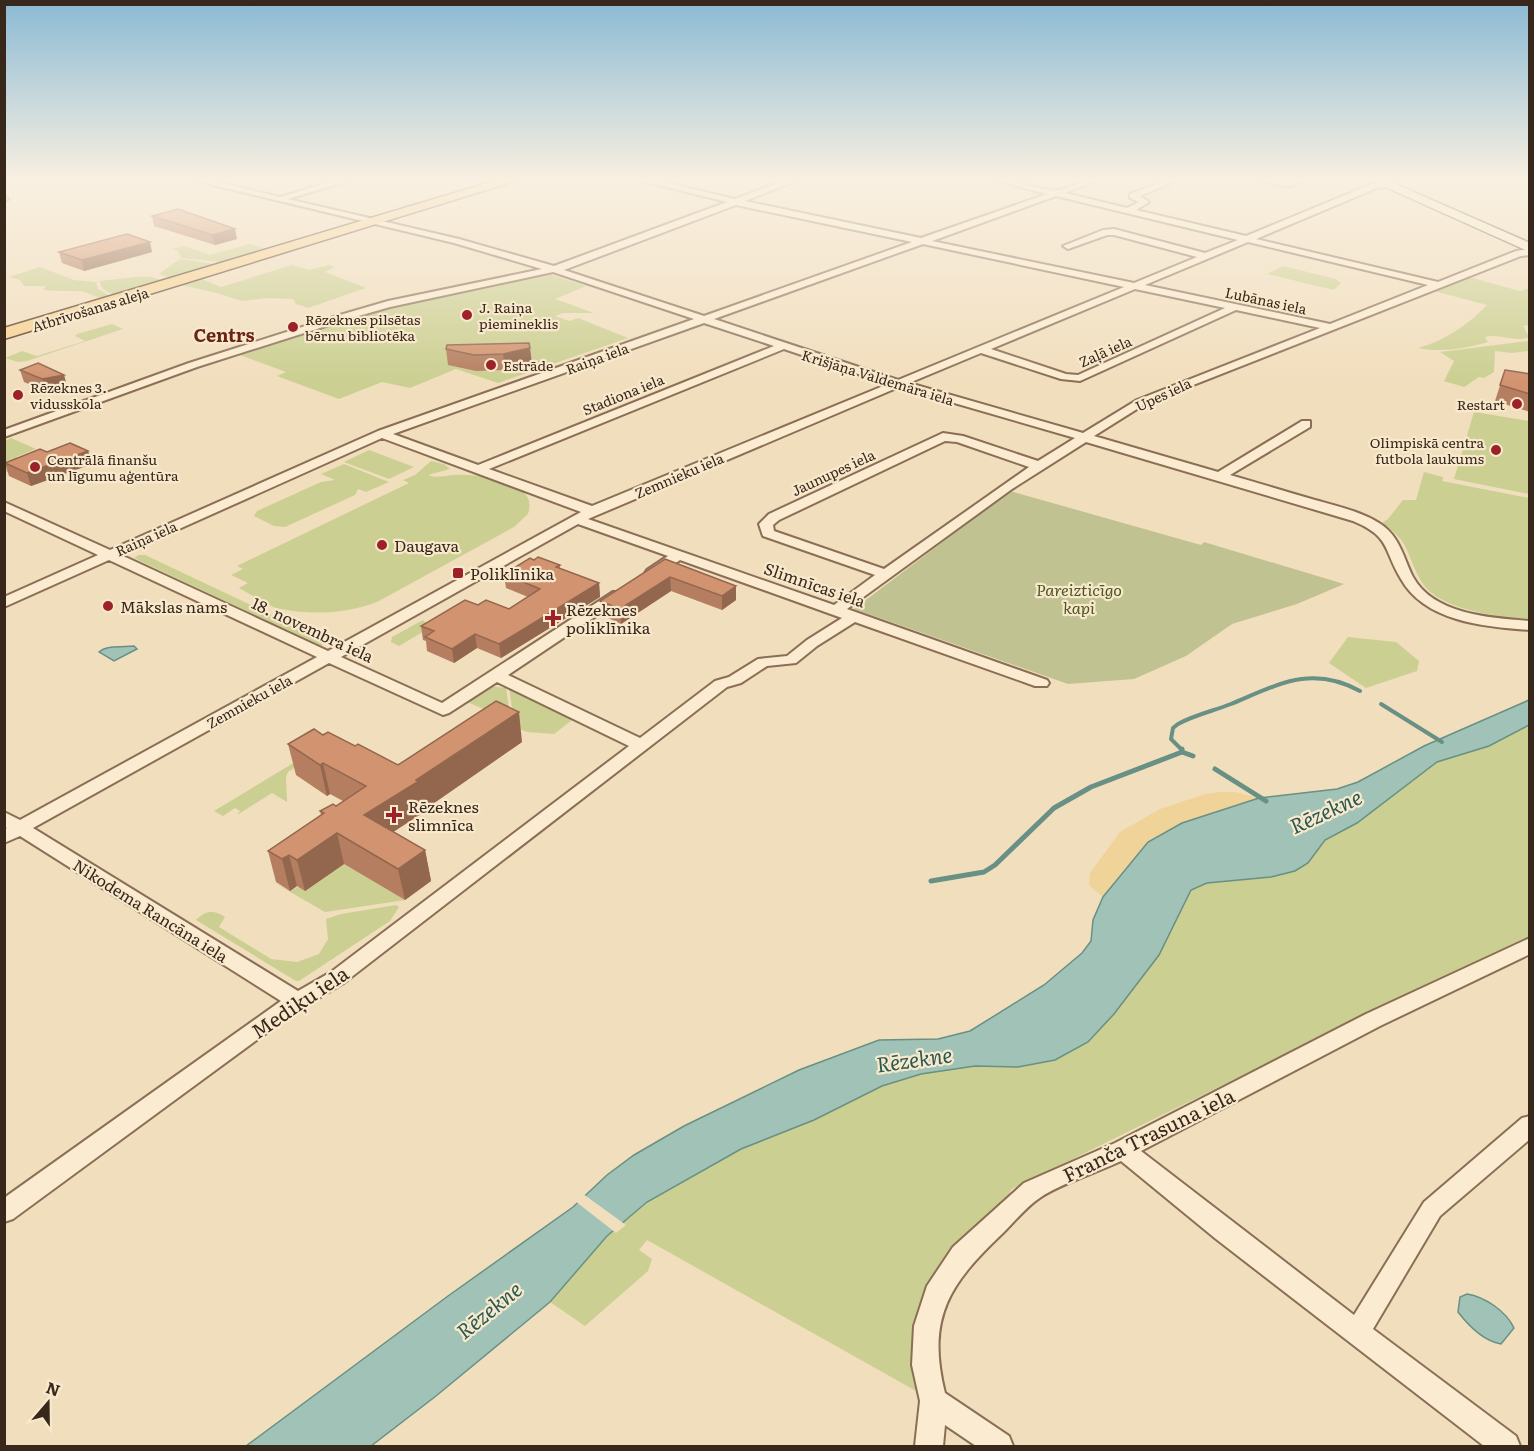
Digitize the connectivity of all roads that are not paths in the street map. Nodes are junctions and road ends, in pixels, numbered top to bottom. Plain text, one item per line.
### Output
1 (296, 246) edge
2 (469, 246) edge
3 (617, 246) edge
4 (909, 246) edge
5 (945, 246) edge
6 (1166, 246) edge
7 (1230, 246) edge
8 (1274, 246) edge
9 (1530, 250) edge
10 (1205, 256) junction
11 (553, 269) junction
12 (1435, 284) junction
13 (1135, 285) junction
14 (1235, 307) junction
15 (702, 320) junction
16 (1330, 327) junction
17 (4, 334) edge
18 (780, 347) junction
19 (982, 350) junction
20 (897, 383) junction
21 (1306, 424) dead end
22 (4, 434) edge
23 (382, 434) junction
24 (1084, 439) junction
25 (1039, 466) junction
26 (478, 469) junction
27 (1219, 477) junction
28 (4, 506) edge
29 (592, 511) junction
30 (576, 519) junction
31 (111, 554) junction
32 (679, 555) junction
33 (884, 574) junction
34 (4, 603) edge
35 (835, 611) junction
36 (852, 617) junction
37 (1530, 626) edge
38 (329, 656) junction
39 (498, 676) junction
40 (1041, 683) dead end
41 (641, 745) junction
42 (10, 827) edge
43 (1530, 945) edge
44 (298, 1000) junction
45 (1530, 1125) edge
46 (1123, 1150) junction
47 (4, 1212) edge
48 (1357, 1333) junction
49 (934, 1401) junction
50 (929, 1446) edge
51 (999, 1446) edge
52 (1506, 1446) edge

1 - 17 main road, Atbrīvošanas aleja
2 - 11 street, Krišjāņa Valdemāra iela
3 - 11 street
4 - 15 street, Raiņa iela
5 - 13 street, Lubānas iela
6 - 10 street
7 - 10 street, Zemnieku iela
8 - 12 street
9 - 12 street, Upes iela
10 - 13 street, Zemnieku iela
11 - 15 street, Krišjāņa Valdemāra iela
11 - 22 street
12 - 16 street, Upes iela
13 - 14 street, Lubānas iela
13 - 19 street, Zemnieku iela
14 - 16 street, Lubānas iela
14 - 19 street, Zaļā iela
15 - 18 street, Krišjāņa Valdemāra iela
15 - 23 street, Raiņa iela
16 - 24 street, Upes iela
18 - 20 street, Krišjāņa Valdemāra iela
18 - 26 street, Stadiona iela
19 - 20 street, Zemnieku iela
20 - 24 street, Krišjāņa Valdemāra iela
20 - 29 street, Zemnieku iela
21 - 27 street
23 - 26 street
23 - 31 street, Raiņa iela
24 - 25 street, Upes iela
24 - 27 street, Krišjāņa Valdemāra iela
25 - 33 street, Upes iela
25 - 33 street, Jaunupes iela
26 - 29 street
27 - 37 street, Krišjāņa Valdemāra iela
28 - 31 street, 18. novembra iela
29 - 30 street, Zemnieku iela
30 - 32 street, Slimnīcas iela
30 - 38 street, Zemnieku iela
31 - 34 street, Raiņa iela
31 - 38 street, 18. novembra iela
32 - 35 street, Slimnīcas iela
32 - 39 street
33 - 35 street, Upes iela
35 - 36 street, Slimnīcas iela
36 - 40 street, Slimnīcas iela
36 - 41 street, Mediķu iela
38 - 39 street, 18. novembra iela
38 - 42 street, Zemnieku iela
39 - 41 street
41 - 44 street, Mediķu iela
42 - 44 street, Nikodema Rancāna iela
43 - 46 street, Franča Trasuna iela
44 - 47 street, Mediķu iela
45 - 48 street
46 - 48 street
46 - 49 street, Franča Trasuna iela
48 - 52 street
49 - 50 street, Franča Trasuna iela
49 - 51 street

